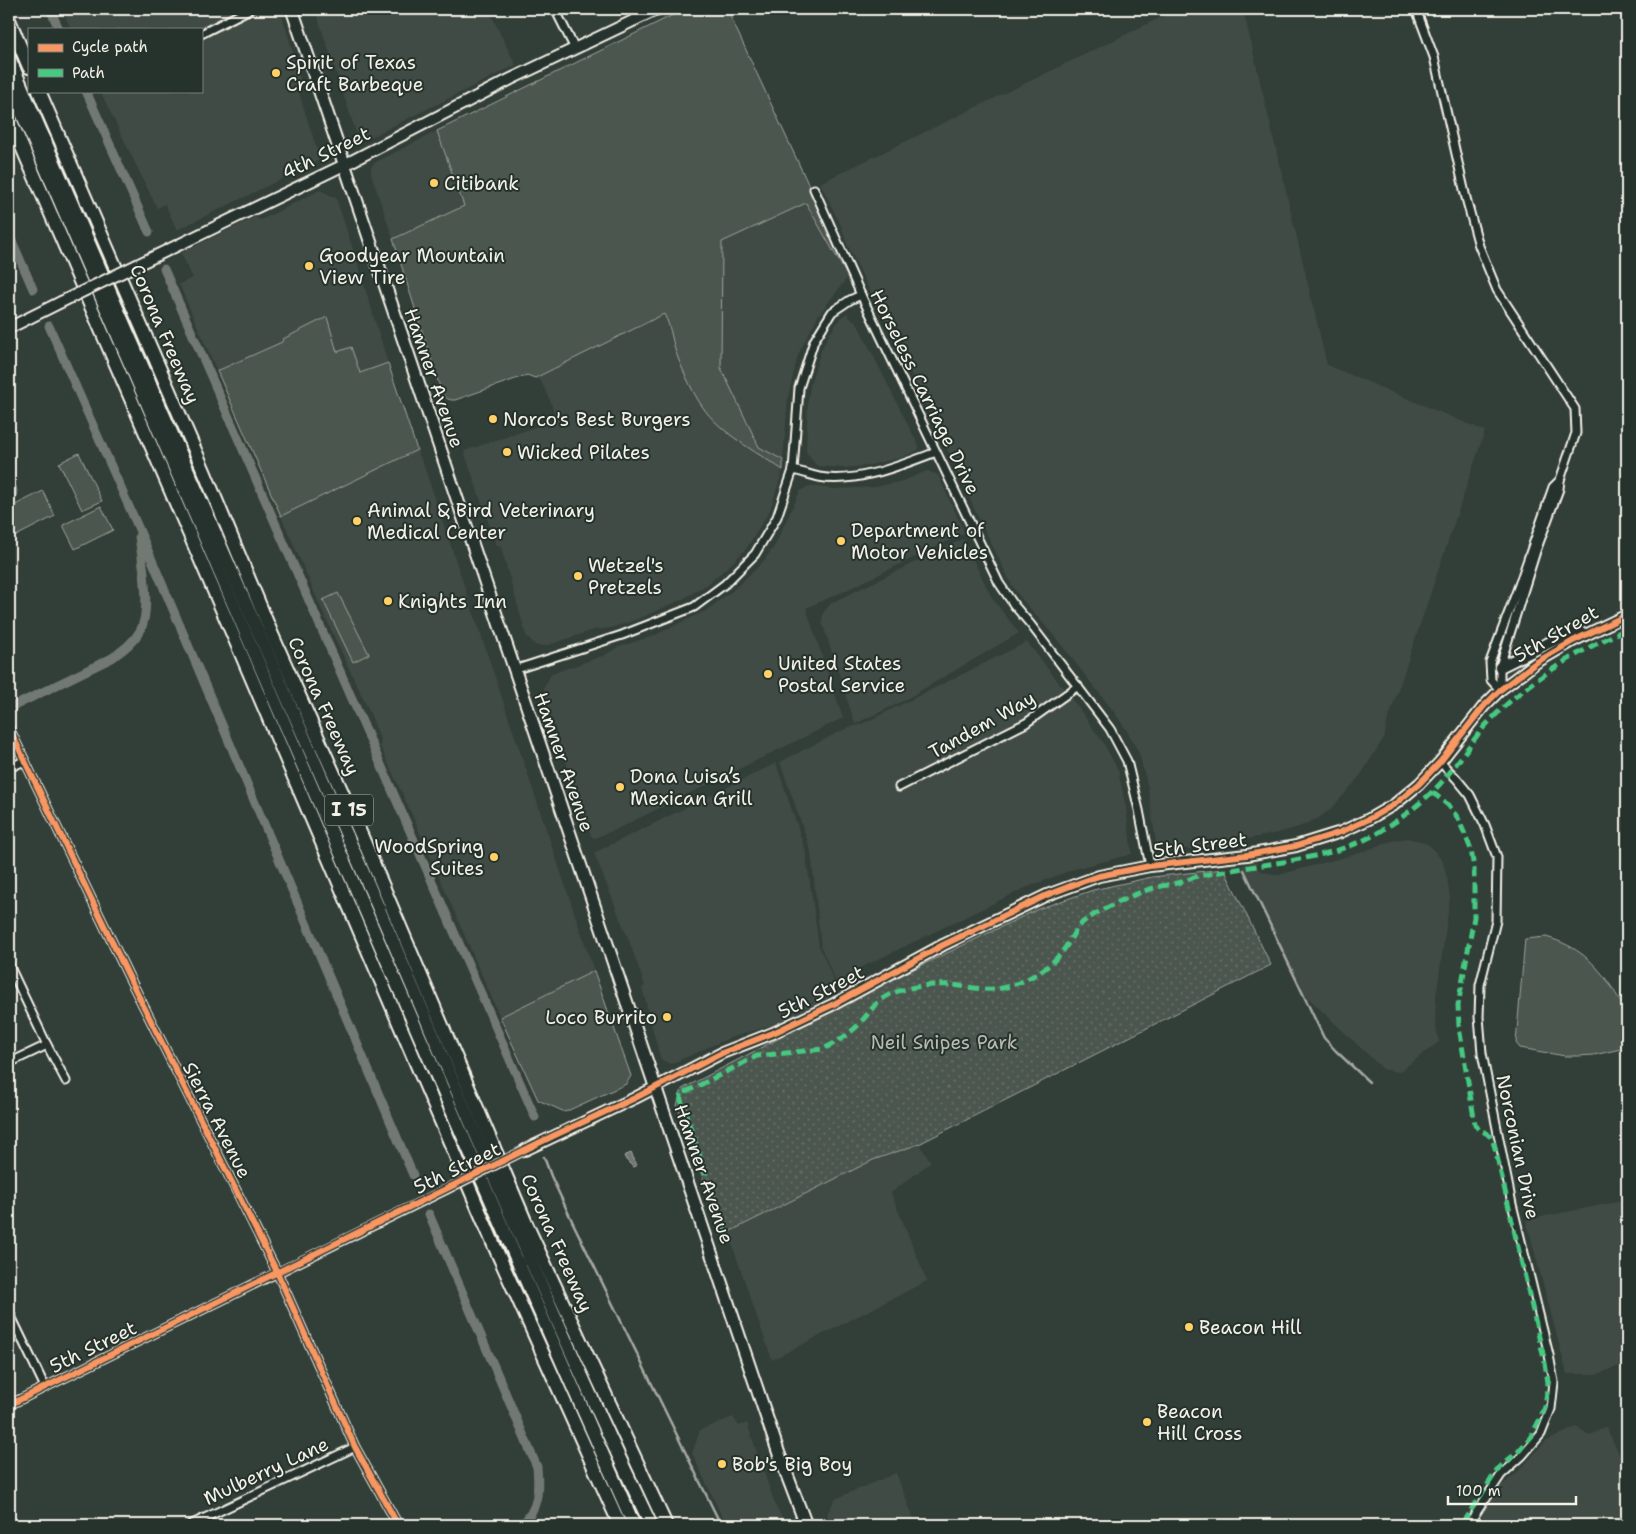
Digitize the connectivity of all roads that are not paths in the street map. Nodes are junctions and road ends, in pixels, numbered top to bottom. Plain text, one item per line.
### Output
1 (250, 9) edge
2 (292, 9) edge
3 (555, 9) edge
4 (658, 9) edge
5 (1416, 9) edge
6 (9, 20) edge
7 (202, 33) edge
8 (575, 49) junction
9 (9, 58) edge
10 (28, 64) edge
11 (9, 83) edge
12 (40, 92) edge
13 (9, 117) edge
14 (344, 165) junction
15 (814, 189) dead end
16 (861, 295) junction
17 (9, 328) edge
18 (936, 452) junction
19 (793, 470) junction
20 (1560, 480) junction
21 (1627, 614) edge
22 (1587, 634) junction
23 (273, 637) junction
24 (240, 651) junction
25 (1500, 667) junction
26 (514, 670) junction
27 (1078, 686) junction
28 (1500, 690) junction
29 (290, 719) junction
30 (9, 728) edge
31 (24, 760) junction
32 (1440, 762) junction
33 (9, 768) edge
34 (899, 787) dead end
35 (1150, 866) junction
36 (9, 965) edge
37 (46, 1046) junction
38 (9, 1063) edge
39 (66, 1081) dead end
40 (656, 1087) junction
41 (525, 1150) joint
42 (277, 1272) junction
43 (9, 1312) edge
44 (46, 1387) junction
45 (9, 1405) edge
46 (618, 1421) junction
47 (356, 1447) junction
48 (190, 1525) edge
49 (398, 1525) edge
50 (620, 1525) edge
51 (634, 1525) edge
52 (651, 1525) edge
53 (666, 1525) edge
54 (674, 1525) edge
55 (806, 1525) edge
56 (1468, 1525) edge

1 - 7 street
2 - 14 main road, Hamner Avenue
3 - 8 street
4 - 8 street, 4th Street
5 - 20 street
6 - 10 highway
8 - 14 street, 4th Street
9 - 29 highway
11 - 29 highway
12 - 23 highway, Corona Freeway / I 15
13 - 24 highway, I 15
14 - 17 street, 4th Street, bridge
14 - 26 main road, Hamner Avenue
15 - 16 street, Horseless Carriage Drive
16 - 18 street, Horseless Carriage Drive
16 - 19 street
18 - 19 street
18 - 27 street, Horseless Carriage Drive
19 - 26 street
20 - 25 street
20 - 28 street
21 - 22 street, 5th Street
22 - 25 street
22 - 28 street, 5th Street
23 - 29 highway, I 15
23 - 46 highway, Corona Freeway / I 15
24 - 29 highway
24 - 50 highway, I 15
25 - 28 street
26 - 40 main road, Hamner Avenue
27 - 34 street, Tandem Way
27 - 35 street, Horseless Carriage Drive
28 - 32 street, 5th Street
29 - 51 highway
29 - 52 highway
30 - 31 street, Sierra Avenue
31 - 33 street
31 - 42 street, Sierra Avenue
32 - 35 street, 5th Street
32 - 56 street, Norconian Drive
35 - 40 street, 5th Street
36 - 37 street
37 - 38 street
37 - 39 street
40 - 41 street, 5th Street
40 - 55 main road, Hamner Avenue
41 - 42 street, 5th Street, bridge
42 - 44 street, 5th Street
42 - 47 street, Sierra Avenue
43 - 44 street
44 - 45 street, 5th Street
46 - 53 highway, Corona Freeway / I 15
46 - 54 highway
47 - 48 street, Mulberry Lane
47 - 49 street, Sierra Avenue

